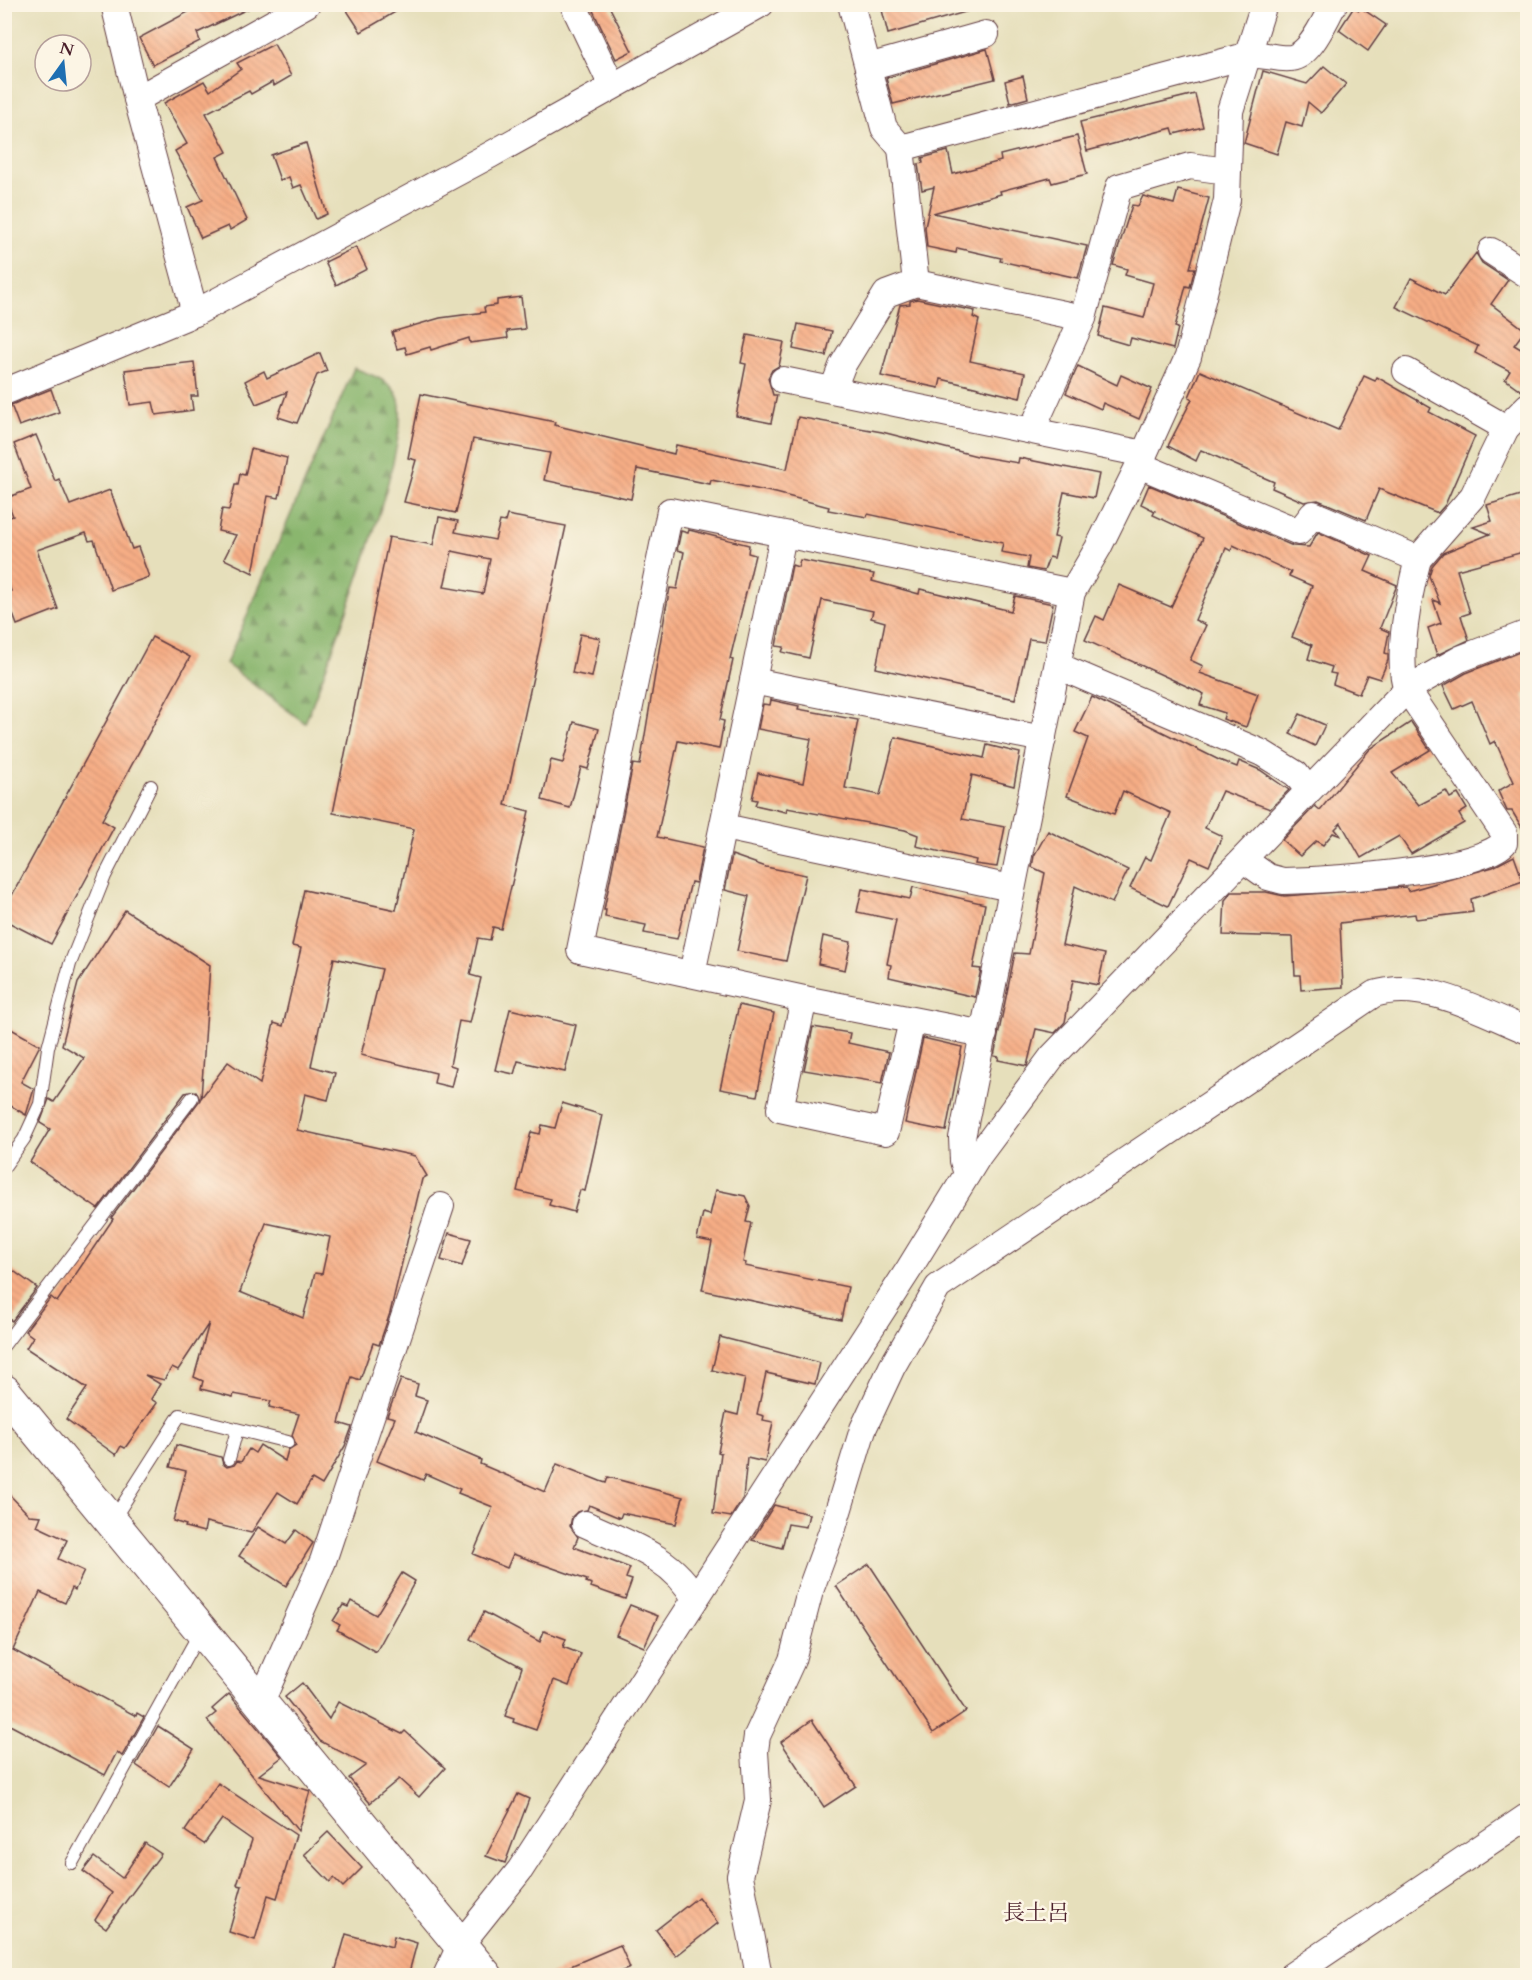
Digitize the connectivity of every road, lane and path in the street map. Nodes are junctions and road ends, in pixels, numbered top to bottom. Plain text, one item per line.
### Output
1 (114, 4) edge
2 (307, 4) edge
3 (573, 4) edge
4 (761, 4) edge
5 (851, 4) edge
6 (1264, 4) edge
7 (1334, 4) edge
8 (986, 34) dead end
9 (1249, 55) junction
10 (868, 67) junction
11 (612, 86) junction
12 (137, 99) junction
13 (901, 148) junction
14 (1227, 171) junction
15 (1491, 251) dead end
16 (1527, 275) edge
17 (916, 283) junction
18 (195, 313) junction
19 (1083, 318) junction
20 (1406, 371) dead end
21 (783, 380) dead end
22 (833, 389) junction
23 (4, 392) edge
24 (1527, 406) edge
25 (1506, 428) junction
26 (1032, 430) junction
27 (1142, 460) junction
28 (783, 536) junction
29 (1418, 559) junction
30 (1072, 592) junction
31 (1527, 633) edge
32 (1058, 666) junction
33 (753, 681) junction
34 (1407, 689) junction
35 (1043, 739) junction
36 (151, 786) dead end
37 (1308, 790) junction
38 (724, 827) junction
39 (1244, 861) junction
40 (1011, 888) junction
41 (692, 974) junction
42 (804, 999) junction
43 (912, 1021) junction
44 (1527, 1031) edge
45 (984, 1034) junction
46 (192, 1098) dead end
47 (4, 1167) edge
48 (967, 1174) junction
49 (441, 1206) dead end
50 (909, 1269) junction
51 (938, 1287) junction
52 (4, 1346) edge
53 (4, 1390) edge
54 (237, 1430) junction
55 (288, 1442) dead end
56 (229, 1459) dead end
57 (112, 1521) junction
58 (585, 1524) dead end
59 (695, 1599) junction
60 (202, 1629) junction
61 (261, 1702) junction
62 (1527, 1816) edge
63 (72, 1863) dead end
64 (462, 1944) junction
65 (446, 1976) edge
66 (486, 1976) edge
67 (759, 1976) edge
68 (1291, 1976) edge

1 - 12 street
2 - 12 street
3 - 11 street
4 - 11 street
5 - 10 street
6 - 9 street
7 - 9 street
8 - 10 street
9 - 13 street
9 - 14 street
10 - 13 street
11 - 18 street
12 - 18 street
13 - 17 street
14 - 19 street
14 - 27 street
15 - 16 street
17 - 19 street
17 - 22 street
18 - 23 street
19 - 26 street
20 - 25 street
21 - 22 street
22 - 26 street
24 - 25 street
25 - 29 street
26 - 27 street
27 - 29 street
27 - 30 street
28 - 30 street
28 - 33 street
28 - 41 street
29 - 34 street
30 - 32 street
31 - 34 street
32 - 35 street
32 - 37 street
33 - 35 street
33 - 38 street
34 - 37 street
34 - 39 street
35 - 40 street
36 - 47 lane
37 - 39 street
38 - 40 street
38 - 41 street
39 - 48 street
40 - 45 street
41 - 42 street
42 - 43 street
42 - 43 street
43 - 45 street
44 - 51 street
45 - 48 street
46 - 52 lane
48 - 50 street
49 - 61 street
50 - 51 street
50 - 59 street
51 - 67 street
53 - 57 street
54 - 55 lane
54 - 56 lane
54 - 57 lane
57 - 60 street
58 - 59 street
59 - 64 street
60 - 61 street
60 - 63 lane
61 - 64 street
62 - 68 street
64 - 65 street
64 - 66 street

